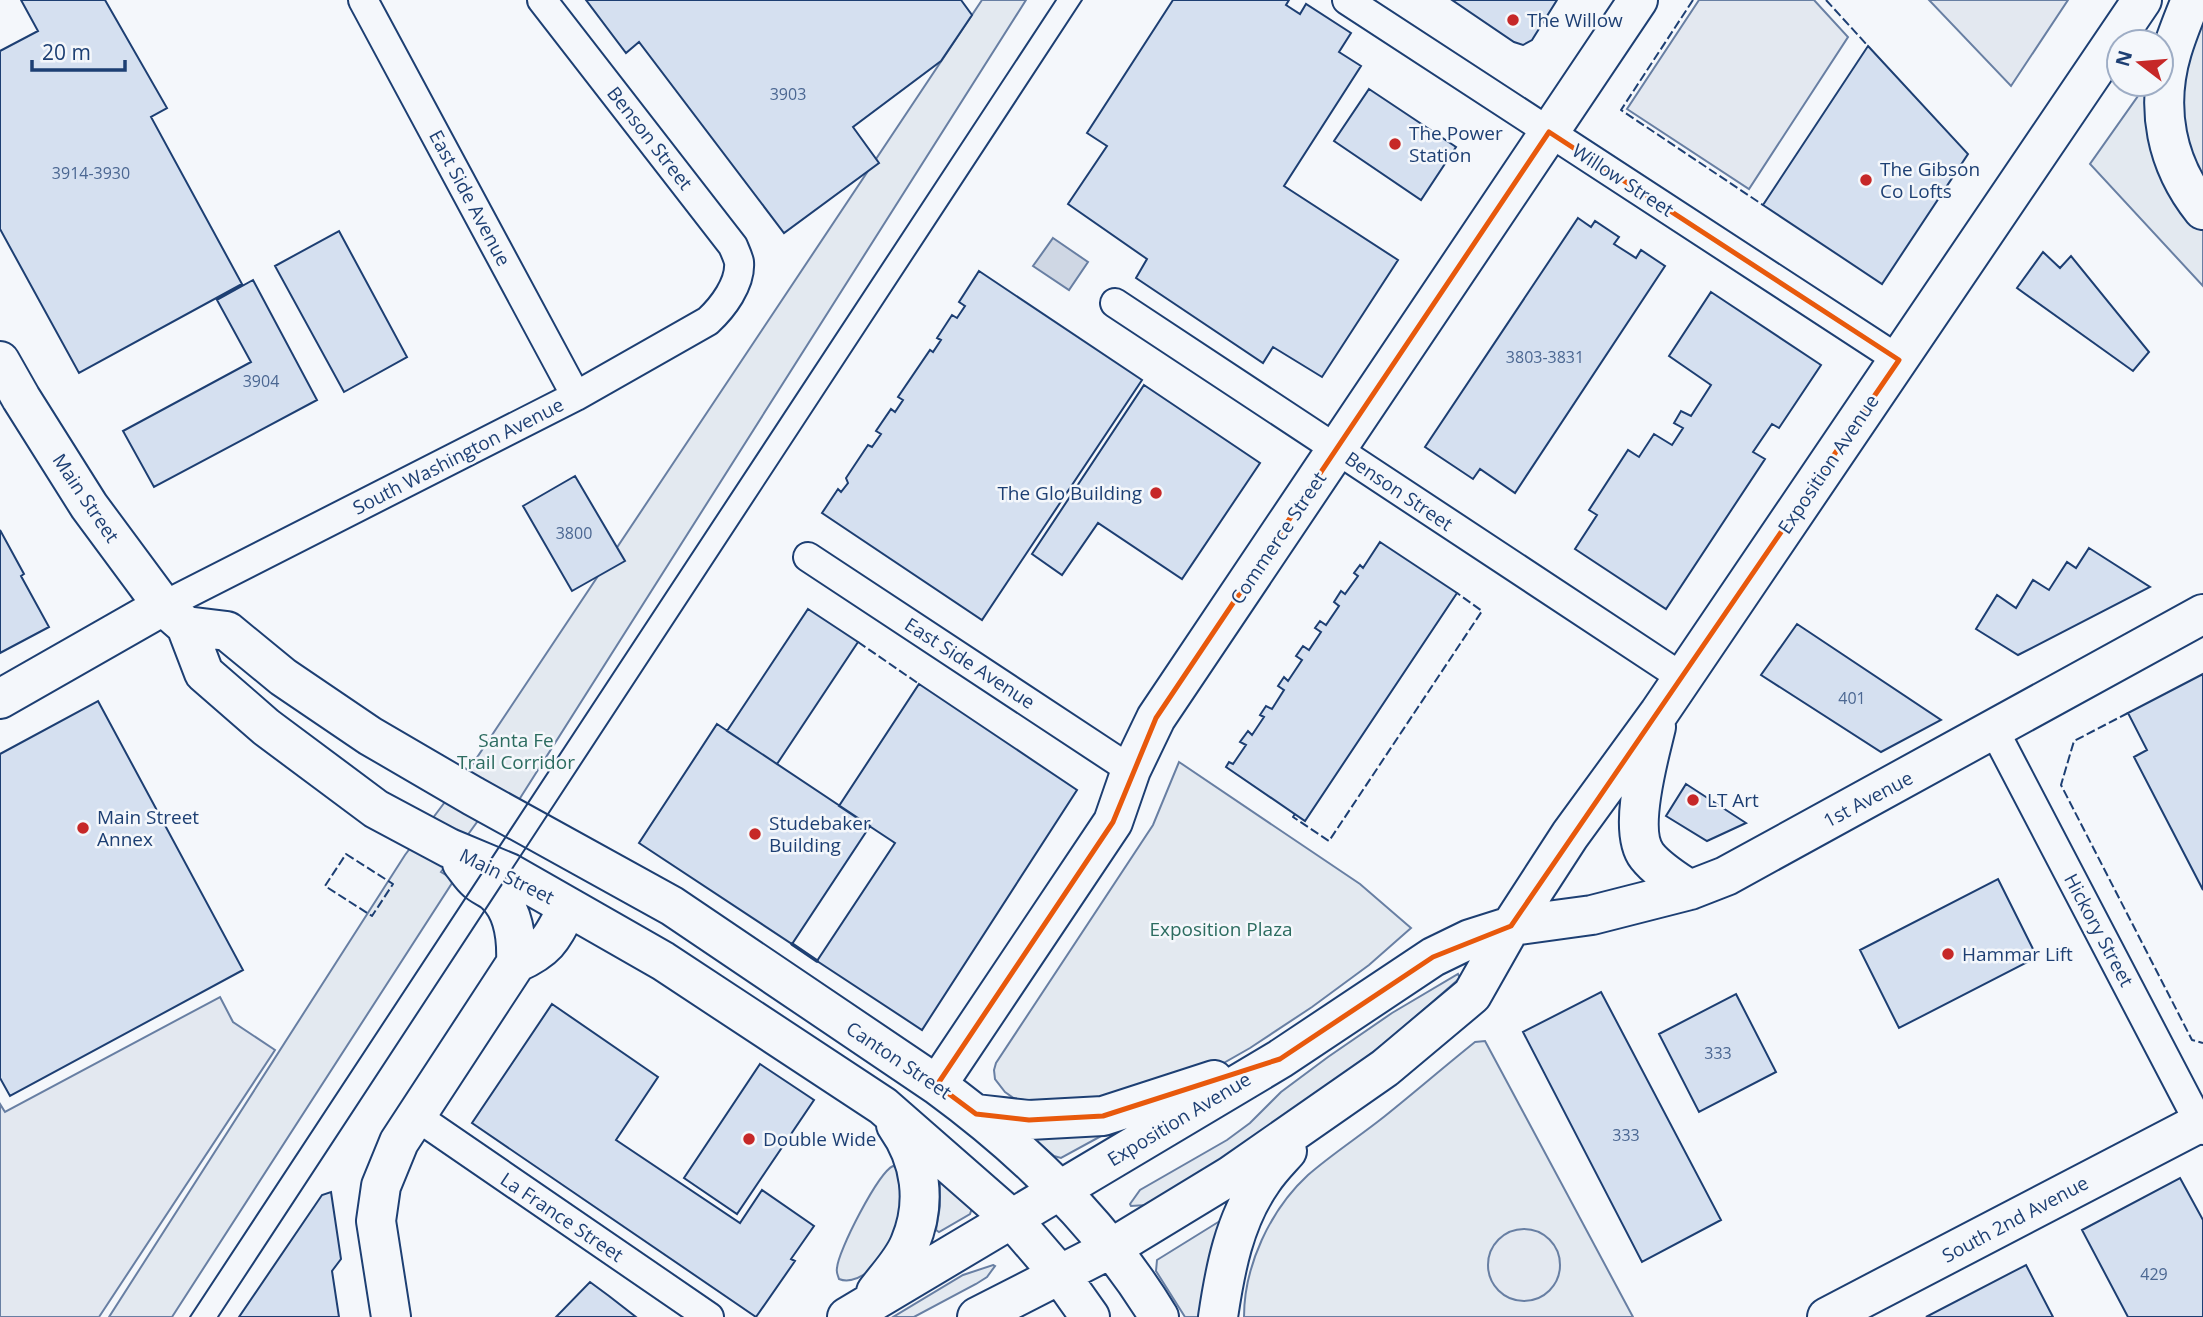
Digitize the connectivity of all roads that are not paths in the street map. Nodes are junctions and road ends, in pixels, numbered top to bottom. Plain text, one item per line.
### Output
1 (363, 0) edge
2 (542, 0) edge
3 (1347, 0) edge
4 (1638, 0) edge
5 (2142, 0) edge
6 (2191, 0) edge
7 (1549, 132) junction
8 (2203, 210) edge
9 (734, 284) joint
10 (1115, 303) dead end
11 (1899, 360) junction
12 (0, 361) edge
13 (576, 396) junction
14 (1337, 450) junction
15 (808, 557) dead end
16 (2203, 614) edge
17 (174, 616) junction
18 (1682, 678) junction
19 (0, 699) edge
20 (1659, 713) junction
21 (1994, 730) junction
22 (1131, 770) junction
23 (449, 848) junction
24 (1690, 890) junction
25 (568, 907) junction
26 (1511, 926) junction
27 (516, 963) junction
28 (1280, 1059) junction
29 (937, 1086) junction
30 (883, 1106) junction
31 (976, 1114) junction
32 (416, 1116) junction
33 (1313, 1119) junction
34 (2202, 1125) edge
35 (1060, 1190) junction
36 (1012, 1219) junction
37 (1110, 1249) junction
38 (1061, 1276) junction
39 (856, 1311) edge
40 (391, 1317) edge
41 (709, 1317) edge
42 (977, 1317) edge
43 (1090, 1317) edge
44 (1159, 1317) edge
45 (1218, 1317) edge
46 (1827, 1317) edge

1 - 13 street, East Side Avenue
2 - 9 street, Benson Street
3 - 7 street, Willow Street
4 - 7 main road, Commerce Street
5 - 11 main road, Exposition Avenue
6 - 8 main road
7 - 11 street, Willow Street
7 - 14 main road, Commerce Street
9 - 13 street, South Washington Avenue
10 - 14 street, Benson Street
11 - 18 main road, Exposition Avenue
12 - 17 main road, Main Street
13 - 17 street, South Washington Avenue
14 - 18 street, Benson Street
14 - 22 main road, Commerce Street
15 - 22 street, East Side Avenue
16 - 21 main road, 1st Avenue
17 - 19 main road
17 - 23 main road, Main Street
17 - 29 main road, Canton Street
18 - 20 main road, Exposition Avenue
20 - 24 main road
20 - 26 main road, Exposition Avenue
21 - 24 main road, 1st Avenue
21 - 34 street, Hickory Street
22 - 29 main road, Commerce Street
23 - 25 main road, Main Street
23 - 27 main road
24 - 26 main road, 1st Avenue
25 - 27 main road, Main Street
25 - 30 main road
26 - 28 main road, Exposition Avenue
26 - 33 main road, Exposition Avenue
27 - 32 main road, Main Street
28 - 31 main road
28 - 35 main road, Exposition Avenue
29 - 31 main road, Canton Street
30 - 36 main road
30 - 39 main road
31 - 35 main road, Canton Street
32 - 40 main road, Main Street
32 - 41 street, La France Street
33 - 37 main road, Exposition Avenue
33 - 45 main road
34 - 46 main road, South 2nd Avenue
35 - 36 main road, Exposition Avenue
35 - 37 main road, Canton Street
36 - 38 main road
36 - 39 main road, Exposition Avenue
37 - 38 main road, Exposition Avenue
37 - 44 main road, Canton Street
38 - 42 main road, Exposition Avenue
38 - 43 main road

